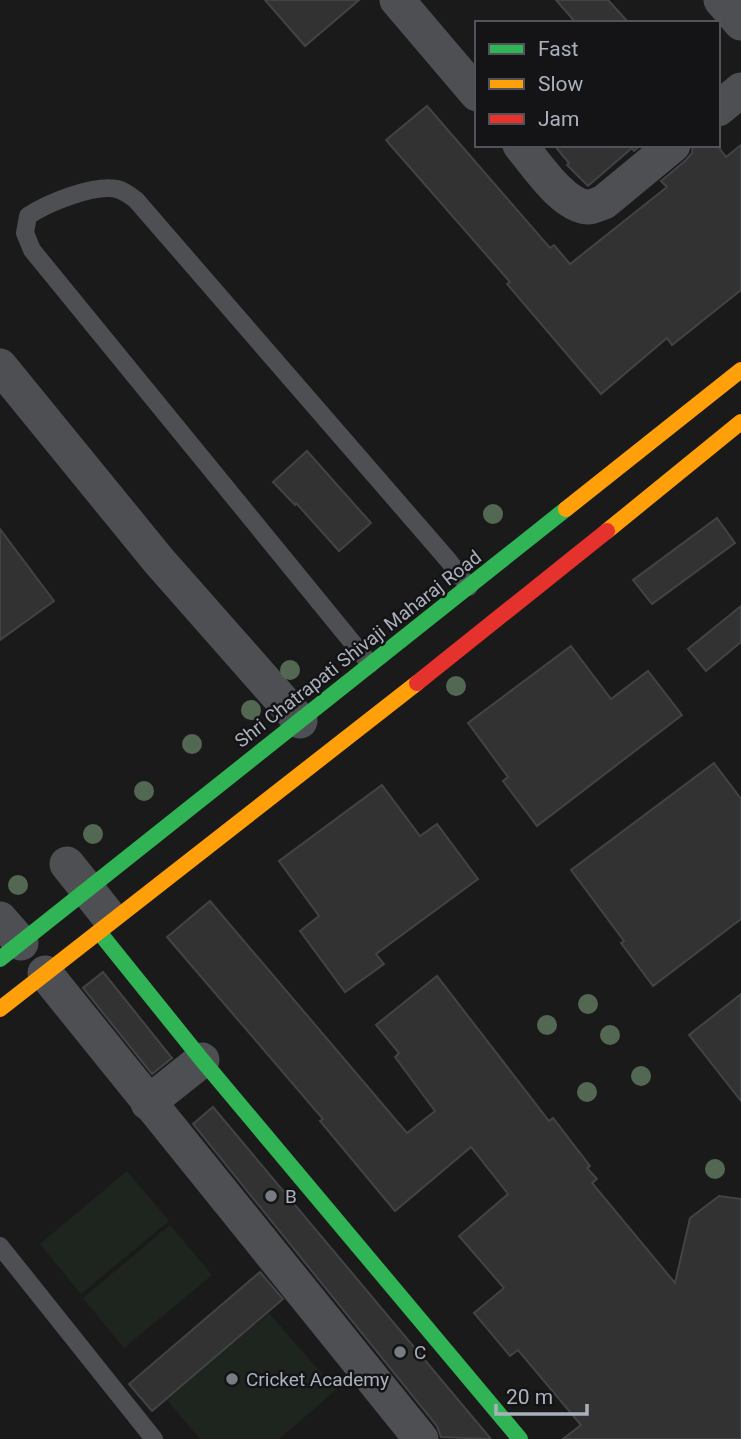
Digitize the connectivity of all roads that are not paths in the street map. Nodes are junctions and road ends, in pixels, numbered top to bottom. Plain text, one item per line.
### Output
1 (397, 0) edge
2 (721, 0) edge
3 (741, 23) edge
4 (741, 90) edge
5 (475, 92) edge
6 (720, 107) edge
7 (522, 147) edge
8 (671, 147) edge
9 (0, 366) edge
10 (741, 369) edge
11 (741, 422) edge
12 (469, 587) junction
13 (370, 664) junction
14 (396, 699) junction
15 (300, 721) junction
16 (67, 864) dead end
17 (88, 891) junction
18 (106, 927) junction
19 (7, 940) edge
20 (45, 973) junction
21 (0, 1009) edge
22 (202, 1060) junction
23 (148, 1103) junction
24 (0, 1246) edge
25 (154, 1439) edge
26 (421, 1439) edge
27 (520, 1439) edge

1 - 5 street
2 - 3 street
4 - 6 street
7 - 8 street
9 - 15 street
10 - 12 main road, Shri Chatrapati Shivaji Maharaj Road
11 - 14 main road
12 - 13 main road, Shri Chatrapati Shivaji Maharaj Road
12 - 13 lane
13 - 14 street
13 - 15 main road, Shri Chatrapati Shivaji Maharaj Road
14 - 18 main road
15 - 17 main road, Shri Chatrapati Shivaji Maharaj Road
16 - 17 street
17 - 18 street
17 - 19 main road, Shri Chatrapati Shivaji Maharaj Road
18 - 20 main road
18 - 22 main road
20 - 21 main road
20 - 23 street
22 - 23 street
22 - 27 main road
23 - 26 street
24 - 25 lane

